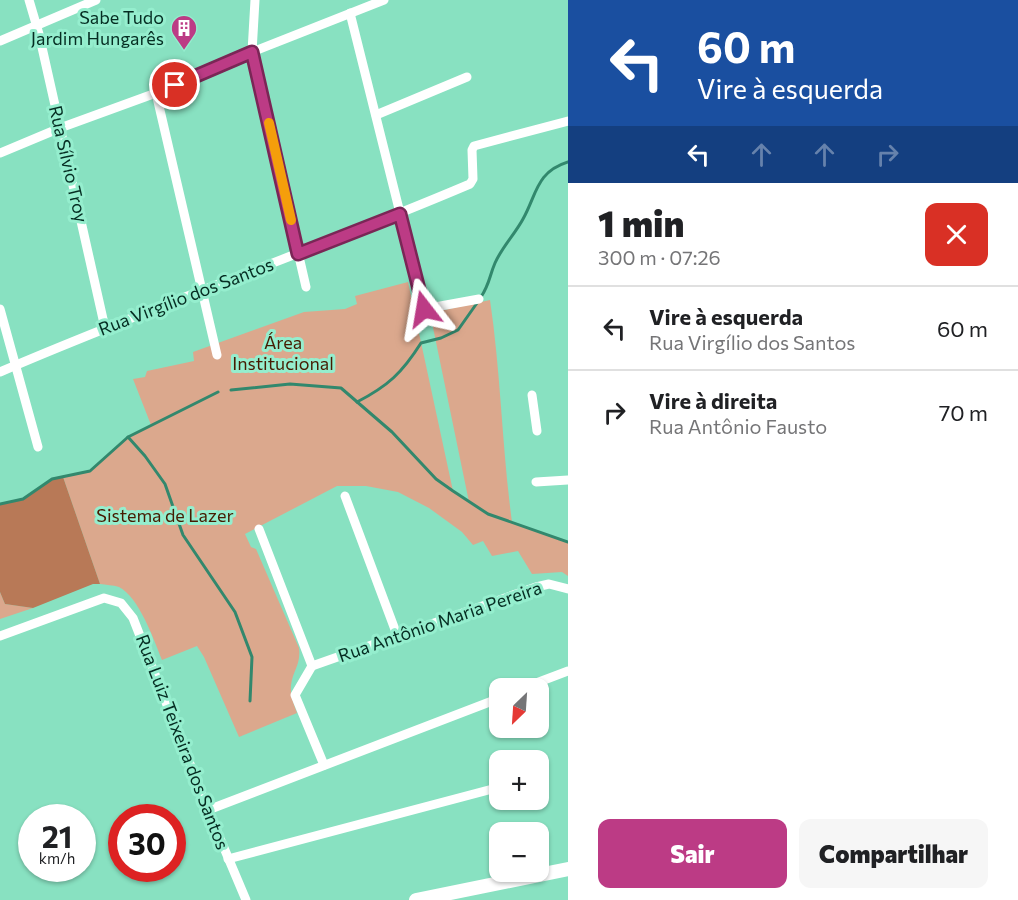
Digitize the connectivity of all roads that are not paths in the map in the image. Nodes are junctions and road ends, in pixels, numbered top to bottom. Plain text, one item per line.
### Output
1 (28, 0) edge
2 (96, 0) edge
3 (255, 0) edge
4 (384, 0) edge
5 (350, 13) junction
6 (37, 26) junction
7 (0, 41) edge
8 (252, 52) junction
9 (467, 77) dead end
10 (156, 93) junction
11 (376, 115) junction
12 (568, 121) edge
13 (60, 128) junction
14 (0, 153) edge
15 (400, 214) junction
16 (298, 254) junction
17 (306, 286) dead end
18 (201, 291) junction
19 (479, 298) dead end
20 (0, 309) edge
21 (105, 328) junction
22 (217, 355) dead end
23 (15, 365) junction
24 (0, 372) edge
25 (532, 395) dead end
26 (537, 431) dead end
27 (38, 447) dead end
28 (568, 480) edge
29 (536, 482) dead end
30 (345, 496) dead end
31 (260, 529) dead end
32 (568, 589) edge
33 (397, 635) junction
34 (0, 636) edge
35 (312, 666) junction
36 (568, 671) edge
37 (549, 678) edge
38 (489, 702) edge
39 (324, 765) junction
40 (489, 790) edge
41 (208, 810) junction
42 (228, 859) junction
43 (568, 869) edge
44 (246, 900) edge
45 (416, 900) edge

1 - 6 street, Rua Sílvio Troy
2 - 6 street
3 - 8 street
4 - 5 street
5 - 8 street
5 - 11 street
6 - 7 street
6 - 13 street, Rua Sílvio Troy
8 - 10 street
8 - 16 street
9 - 11 street
10 - 13 street
10 - 18 street
11 - 15 street
12 - 15 street, Rua Virgílio dos Santos
13 - 14 street
13 - 21 street, Rua Sílvio Troy
15 - 16 street, Rua Virgílio dos Santos
15 - 19 street
16 - 17 street
16 - 18 street, Rua Virgílio dos Santos
18 - 21 street, Rua Virgílio dos Santos
18 - 22 street
20 - 23 street
21 - 23 street, Rua Virgílio dos Santos
23 - 24 street, Rua Virgílio dos Santos
23 - 27 street
25 - 26 street
28 - 29 street
30 - 33 street
31 - 35 street
32 - 33 street, Rua Antônio Maria Pereira
33 - 35 street, Rua Antônio Maria Pereira
34 - 41 street, Rua Luiz Teixeira dos Santos
35 - 39 street
36 - 37 street
38 - 39 street
39 - 41 street
40 - 42 street
41 - 42 street, Rua Luiz Teixeira dos Santos
42 - 44 street, Rua Luiz Teixeira dos Santos
43 - 45 street

